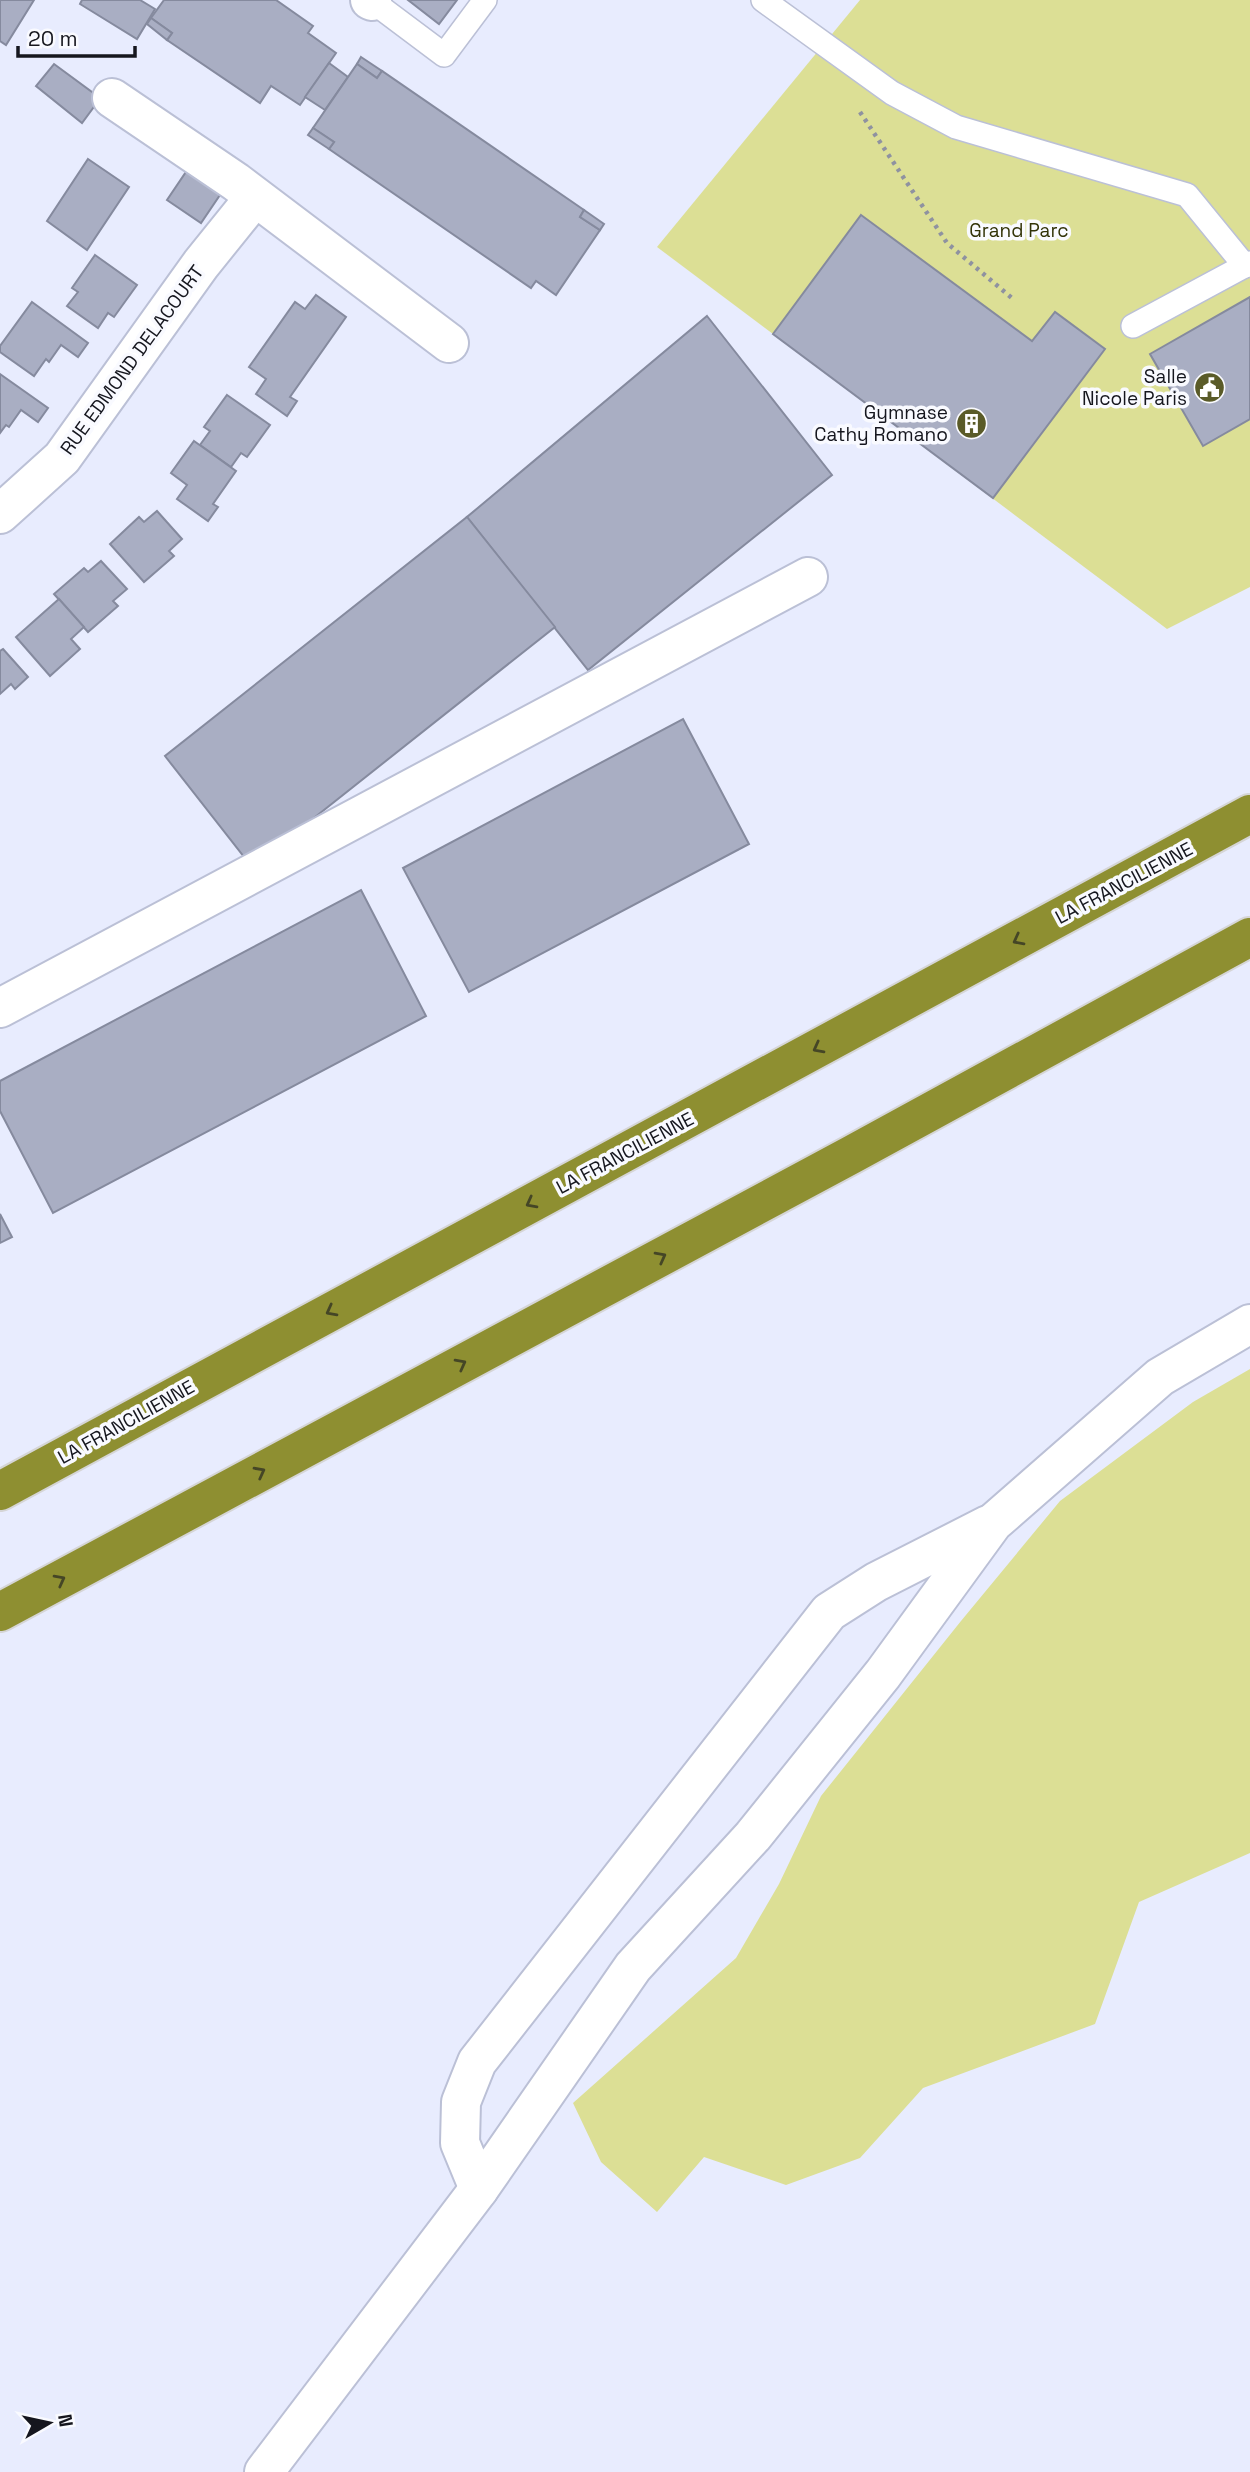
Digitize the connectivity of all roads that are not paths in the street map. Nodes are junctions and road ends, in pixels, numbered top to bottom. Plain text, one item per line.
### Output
1 (371, 0) edge
2 (485, 0) edge
3 (763, 0) edge
4 (112, 98) dead end
5 (255, 197) junction
6 (1247, 264) edge
7 (1133, 326) dead end
8 (449, 343) dead end
9 (0, 514) edge
10 (808, 577) dead end
11 (1250, 814) edge
12 (1250, 937) edge
13 (0, 1009) edge
14 (1250, 1324) edge
15 (0, 1491) edge
16 (993, 1523) junction
17 (0, 1612) edge
18 (479, 2189) junction
19 (264, 2472) edge

1 - 2 lane
3 - 6 lane
4 - 5 street
5 - 8 street
5 - 9 street, RUE EDMOND DELACOURT
6 - 7 lane
10 - 13 street
11 -> 15 highway, LA FRANCILIENNE
17 -> 12 highway
14 - 16 street
16 - 18 street
16 - 18 street
18 - 19 street

